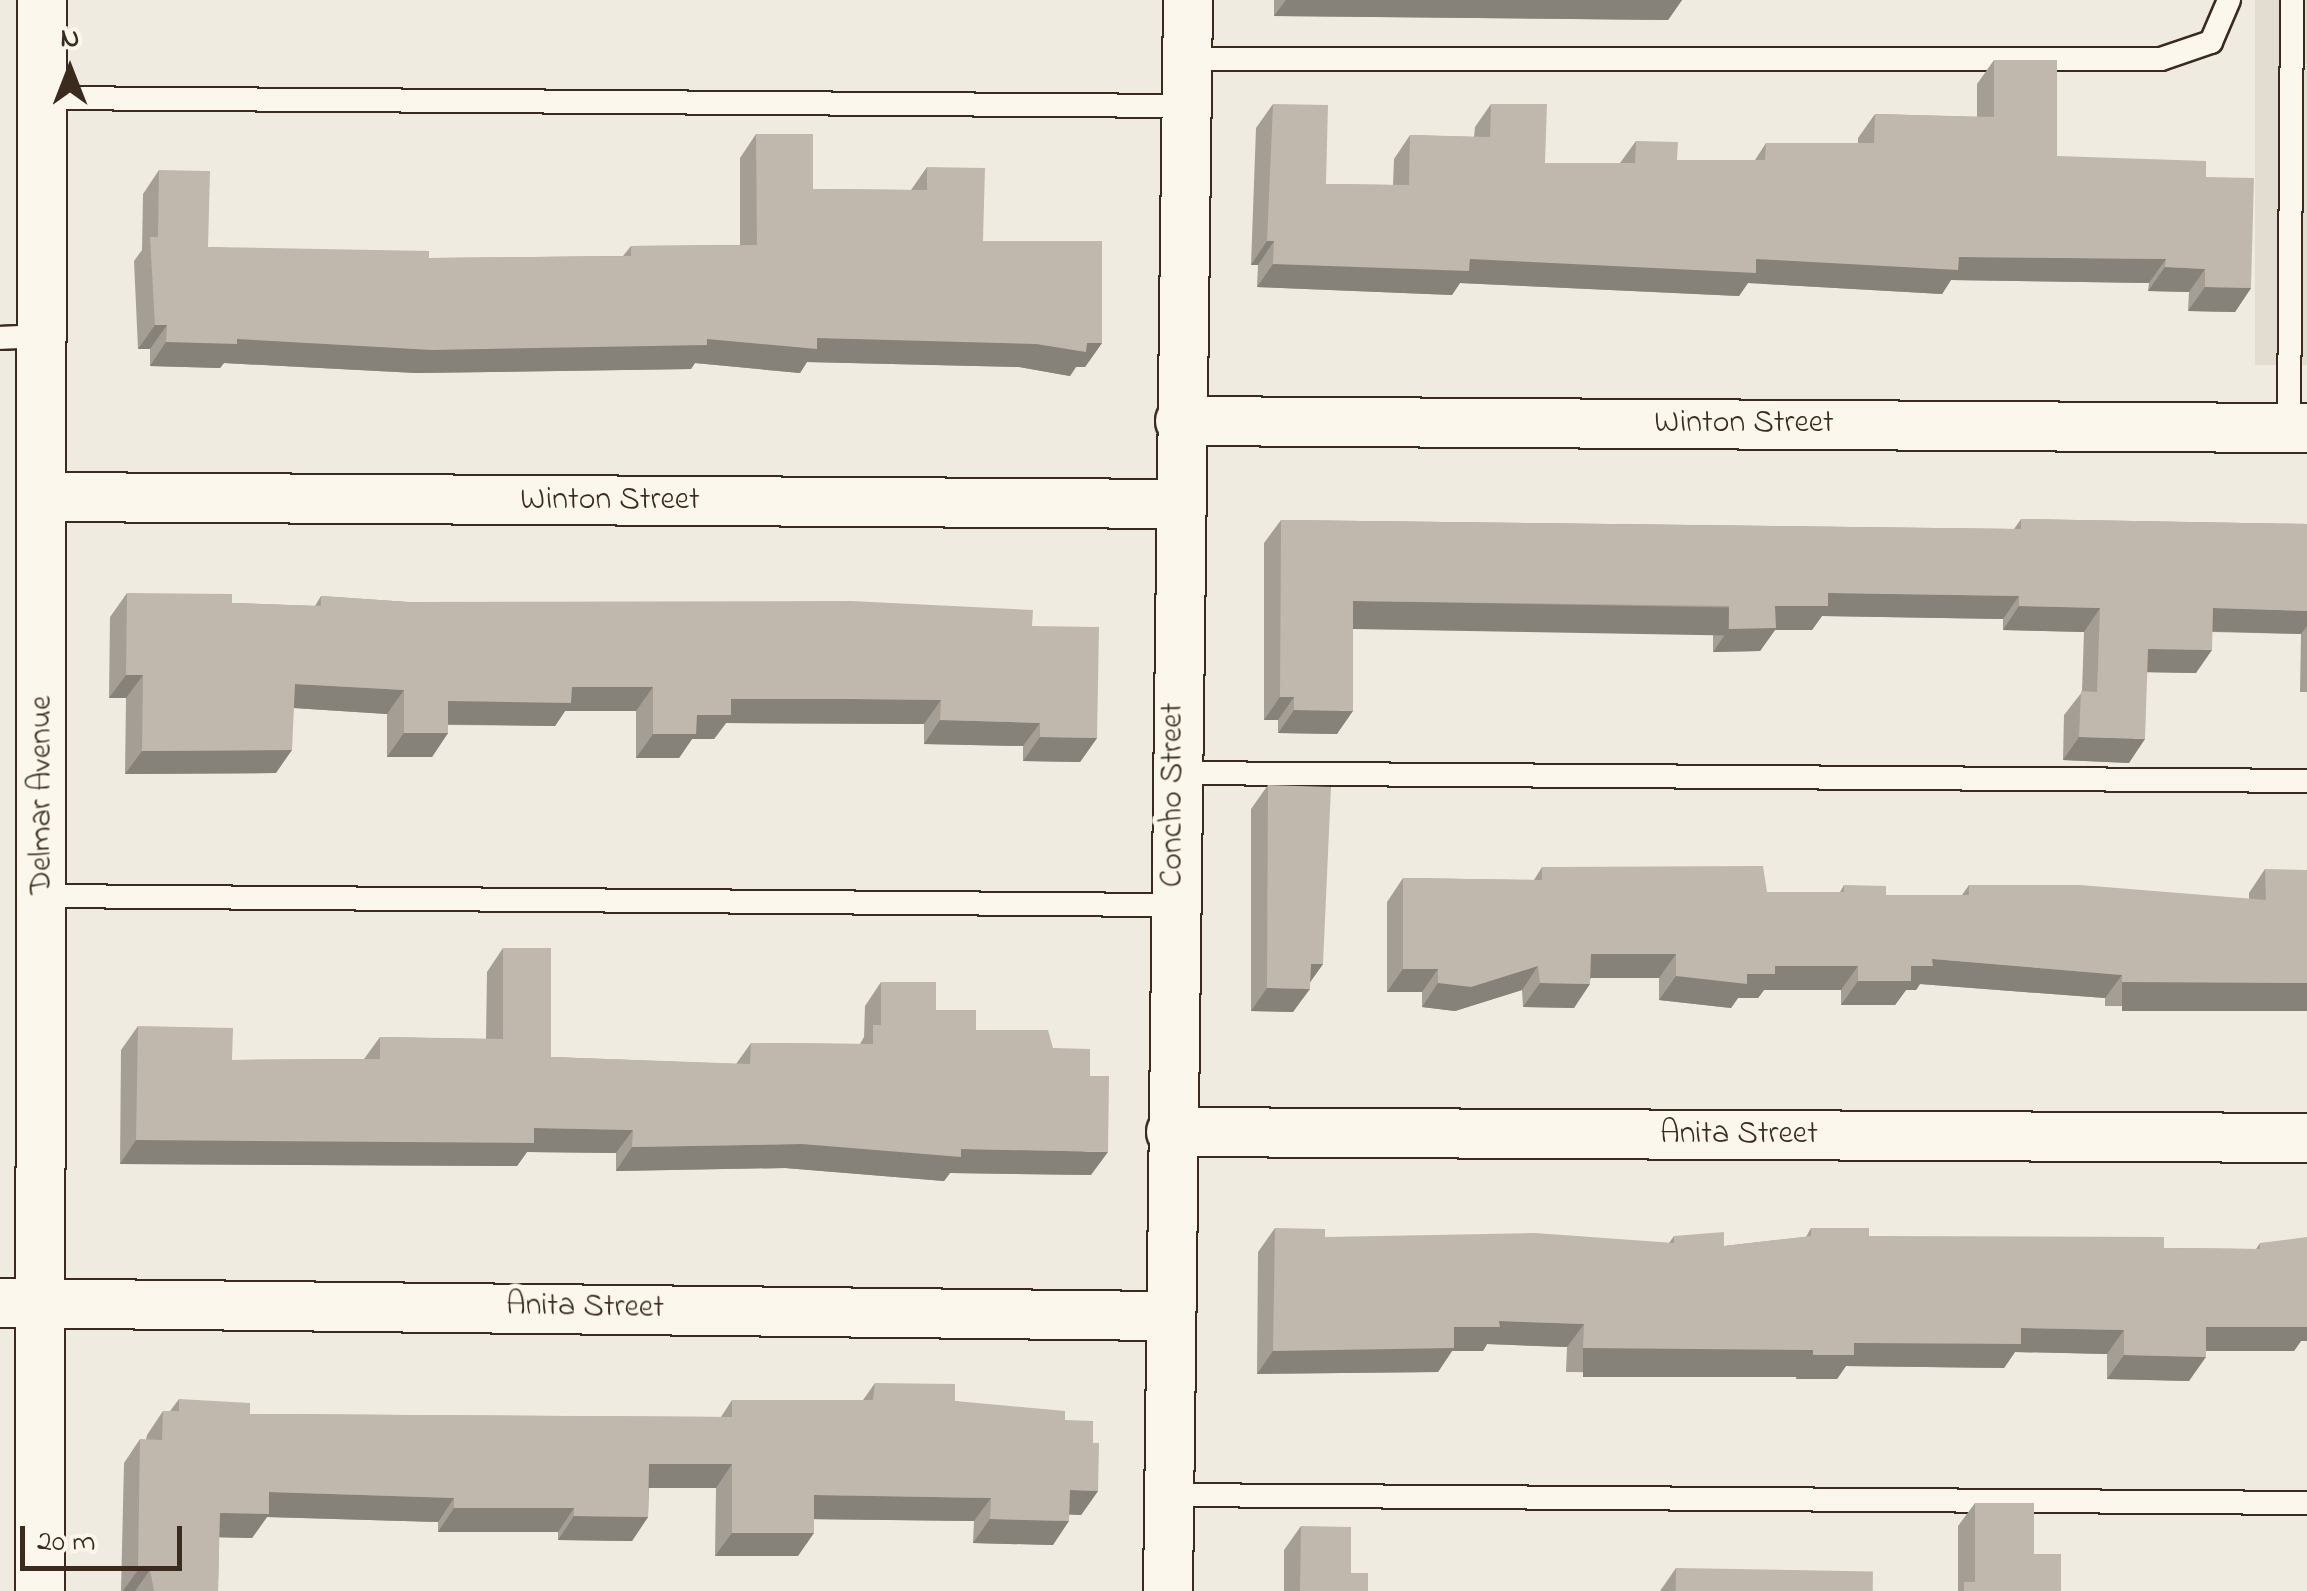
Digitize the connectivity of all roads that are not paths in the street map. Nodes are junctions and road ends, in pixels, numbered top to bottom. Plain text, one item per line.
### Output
1 (42, 0) edge
2 (1188, 0) edge
3 (2229, 0) edge
4 (2292, 0) edge
5 (1187, 59) junction
6 (42, 98) junction
7 (1186, 106) junction
8 (21, 337) edge
9 (1180, 422) junction
10 (2298, 428) edge
11 (44, 498) junction
12 (1177, 504) junction
13 (1174, 774) junction
14 (2307, 781) edge
15 (43, 896) junction
16 (1174, 905) junction
17 (1171, 1132) junction
18 (2307, 1138) edge
19 (20, 1302) edge
20 (1170, 1316) junction
21 (1168, 1495) junction
22 (2307, 1502) edge
23 (40, 1591) edge
24 (1168, 1591) edge

1 - 6 street, Delmar Avenue
2 - 5 street, Concho Street
3 - 5 lane
4 - 10 lane
5 - 7 street, Concho Street
6 - 7 lane
6 - 8 street, Delmar Avenue
7 - 9 street, Concho Street
8 - 11 street, Delmar Avenue
9 - 10 street, Winton Street
9 - 12 street, Concho Street
11 - 12 street, Winton Street
11 - 15 street, Delmar Avenue
12 - 13 street, Concho Street
13 - 14 lane
13 - 16 street, Concho Street
15 - 16 lane
15 - 19 street, Delmar Avenue
16 - 17 street, Concho Street
17 - 18 street, Anita Street
17 - 20 street, Concho Street
19 - 20 street, Anita Street
19 - 23 street, Delmar Avenue
20 - 21 street, Concho Street
21 - 22 lane
21 - 24 street, Concho Street

